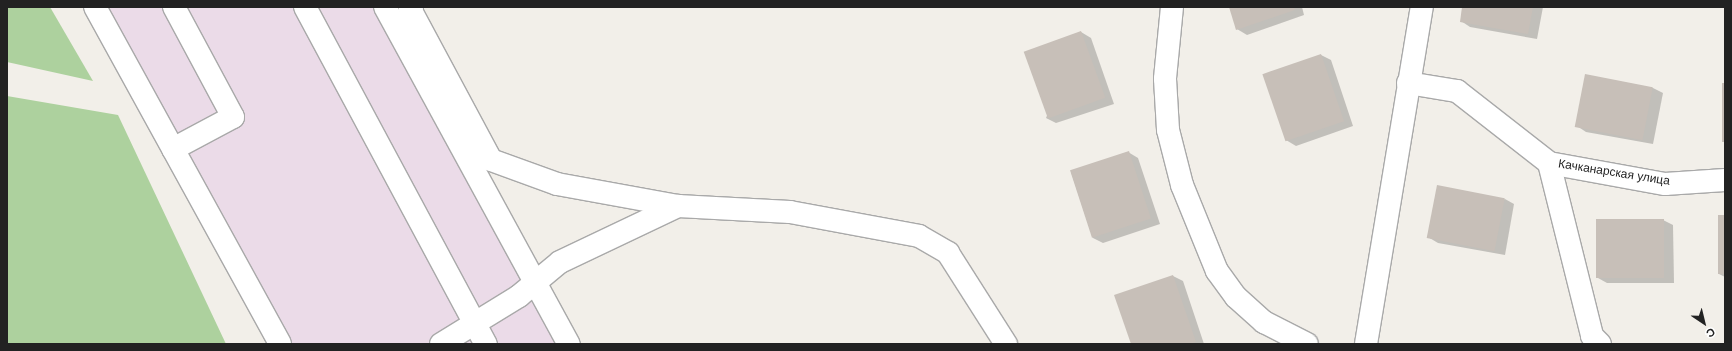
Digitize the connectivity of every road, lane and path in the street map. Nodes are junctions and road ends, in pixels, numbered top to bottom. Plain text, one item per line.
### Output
1 (95, 7) edge
2 (174, 7) edge
3 (305, 7) edge
4 (385, 7) edge
5 (412, 7) edge
6 (1172, 7) edge
7 (1422, 7) edge
8 (1408, 83) junction
9 (173, 149) junction
10 (1549, 163) junction
11 (1725, 180) edge
12 (678, 206) junction
13 (535, 283) junction
14 (475, 323) junction
15 (1298, 343) edge
16 (280, 344) edge
17 (441, 344) edge
18 (486, 344) edge
19 (569, 344) edge
20 (1006, 344) edge
21 (1366, 344) edge
22 (1600, 344) edge

1 - 9 street
2 - 9 street
3 - 14 street
4 - 13 street
5 - 12 street
6 - 15 street
7 - 8 street
8 - 10 street, Качканарская улица
8 - 21 street
9 - 16 street
10 - 11 street, Качканарская улица
10 - 22 street
12 - 13 street
12 - 20 street
13 - 14 street
13 - 19 street
14 - 17 street
14 - 18 street

